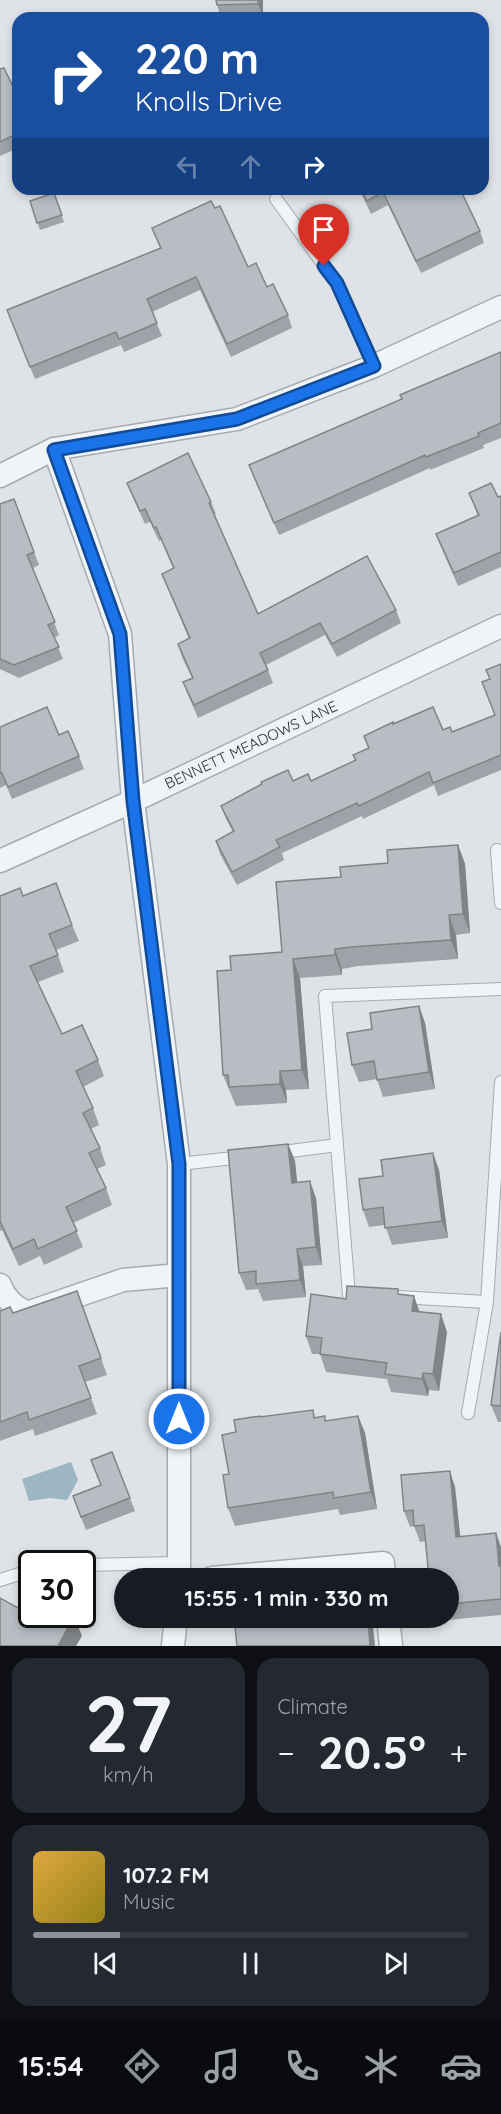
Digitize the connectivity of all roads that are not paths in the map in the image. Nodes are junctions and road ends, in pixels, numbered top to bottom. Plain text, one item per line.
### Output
1 (276, 199) dead end
2 (501, 307) edge
3 (374, 366) junction
4 (54, 450) junction
5 (0, 476) edge
6 (501, 626) edge
7 (133, 801) junction
8 (497, 850) dead end
9 (0, 861) edge
10 (501, 903) edge
11 (501, 989) edge
12 (501, 1082) edge
13 (337, 1145) junction
14 (179, 1164) junction
15 (179, 1275) junction
16 (0, 1285) edge
17 (487, 1302) junction
18 (8, 1310) edge
19 (468, 1413) dead end
20 (96, 1566) edge
21 (140, 1568) edge
22 (179, 1568) edge
23 (326, 1568) edge
24 (383, 1568) edge
25 (18, 1575) edge
26 (1, 1582) edge
27 (175, 1628) edge
28 (389, 1628) edge
29 (173, 1646) edge
30 (391, 1646) edge

1 - 3 lane
2 - 3 street
3 - 4 street
4 - 5 street
4 - 7 street
6 - 7 street, BENNETT MEADOWS LANE
7 - 9 street, BENNETT MEADOWS LANE
7 - 14 street
8 - 10 lane
11 - 13 lane
12 - 17 lane
13 - 14 lane
13 - 17 lane
14 - 15 street
15 - 18 street
15 - 22 street
16 - 18 street
17 - 19 lane
20 - 21 lane
23 - 24 street
25 - 26 lane
27 - 29 street
28 - 30 street

